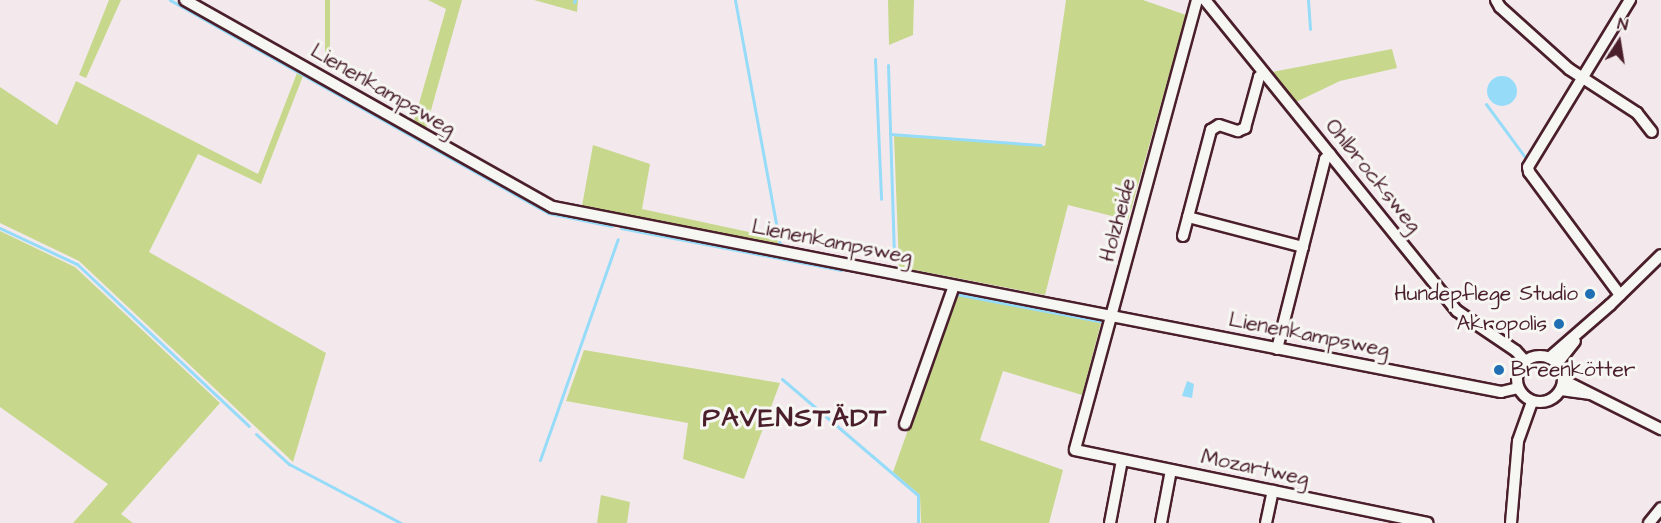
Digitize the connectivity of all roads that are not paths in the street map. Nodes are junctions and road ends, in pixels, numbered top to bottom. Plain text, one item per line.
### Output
1 (185, 0) edge
2 (1197, 0) edge
3 (1204, 0) edge
4 (1496, 0) edge
5 (1630, 0) edge
6 (1264, 73) junction
7 (1582, 79) junction
8 (1652, 132) dead end
9 (1330, 154) junction
10 (1188, 217) junction
11 (1183, 236) dead end
12 (1303, 247) junction
13 (1661, 255) edge
14 (954, 286) junction
15 (1620, 295) junction
16 (1112, 317) junction
17 (1277, 349) junction
18 (1525, 361) junction
19 (1553, 361) junction
20 (1562, 385) junction
21 (1518, 388) junction
22 (1532, 402) junction
23 (904, 424) dead end
24 (1661, 429) edge
25 (1075, 450) joint
26 (1122, 460) junction
27 (1171, 470) junction
28 (1273, 491) junction
29 (1661, 508) edge
30 (1110, 523) edge
31 (1161, 523) edge
32 (1266, 523) edge
33 (1424, 523) edge
34 (1511, 523) edge
35 (1649, 523) edge

1 - 14 street, Lienenkampsweg
2 - 16 street, Holzheide
3 - 6 street, Ohlbrocksweg
4 - 7 street
5 - 7 street
6 - 9 street, Ohlbrocksweg
6 - 10 street
7 - 8 street
7 - 15 street
9 - 12 street
9 - 18 street, Ohlbrocksweg
10 - 11 street
10 - 12 street
12 - 17 street
13 - 15 street
14 - 16 street, Lienenkampsweg
14 - 23 street
15 - 19 street
16 - 17 street, Lienenkampsweg
16 - 25 street, Holzheide
17 - 21 street, Lienenkampsweg
18 - 19 street
18 - 21 street
19 - 20 street
20 - 22 street
20 - 24 street
21 - 22 street
22 - 34 street
25 - 26 street, Mozartweg
26 - 27 street, Mozartweg
26 - 30 street
27 - 28 street, Mozartweg
27 - 31 street
28 - 32 street
28 - 33 street, Mozartweg
29 - 35 street

